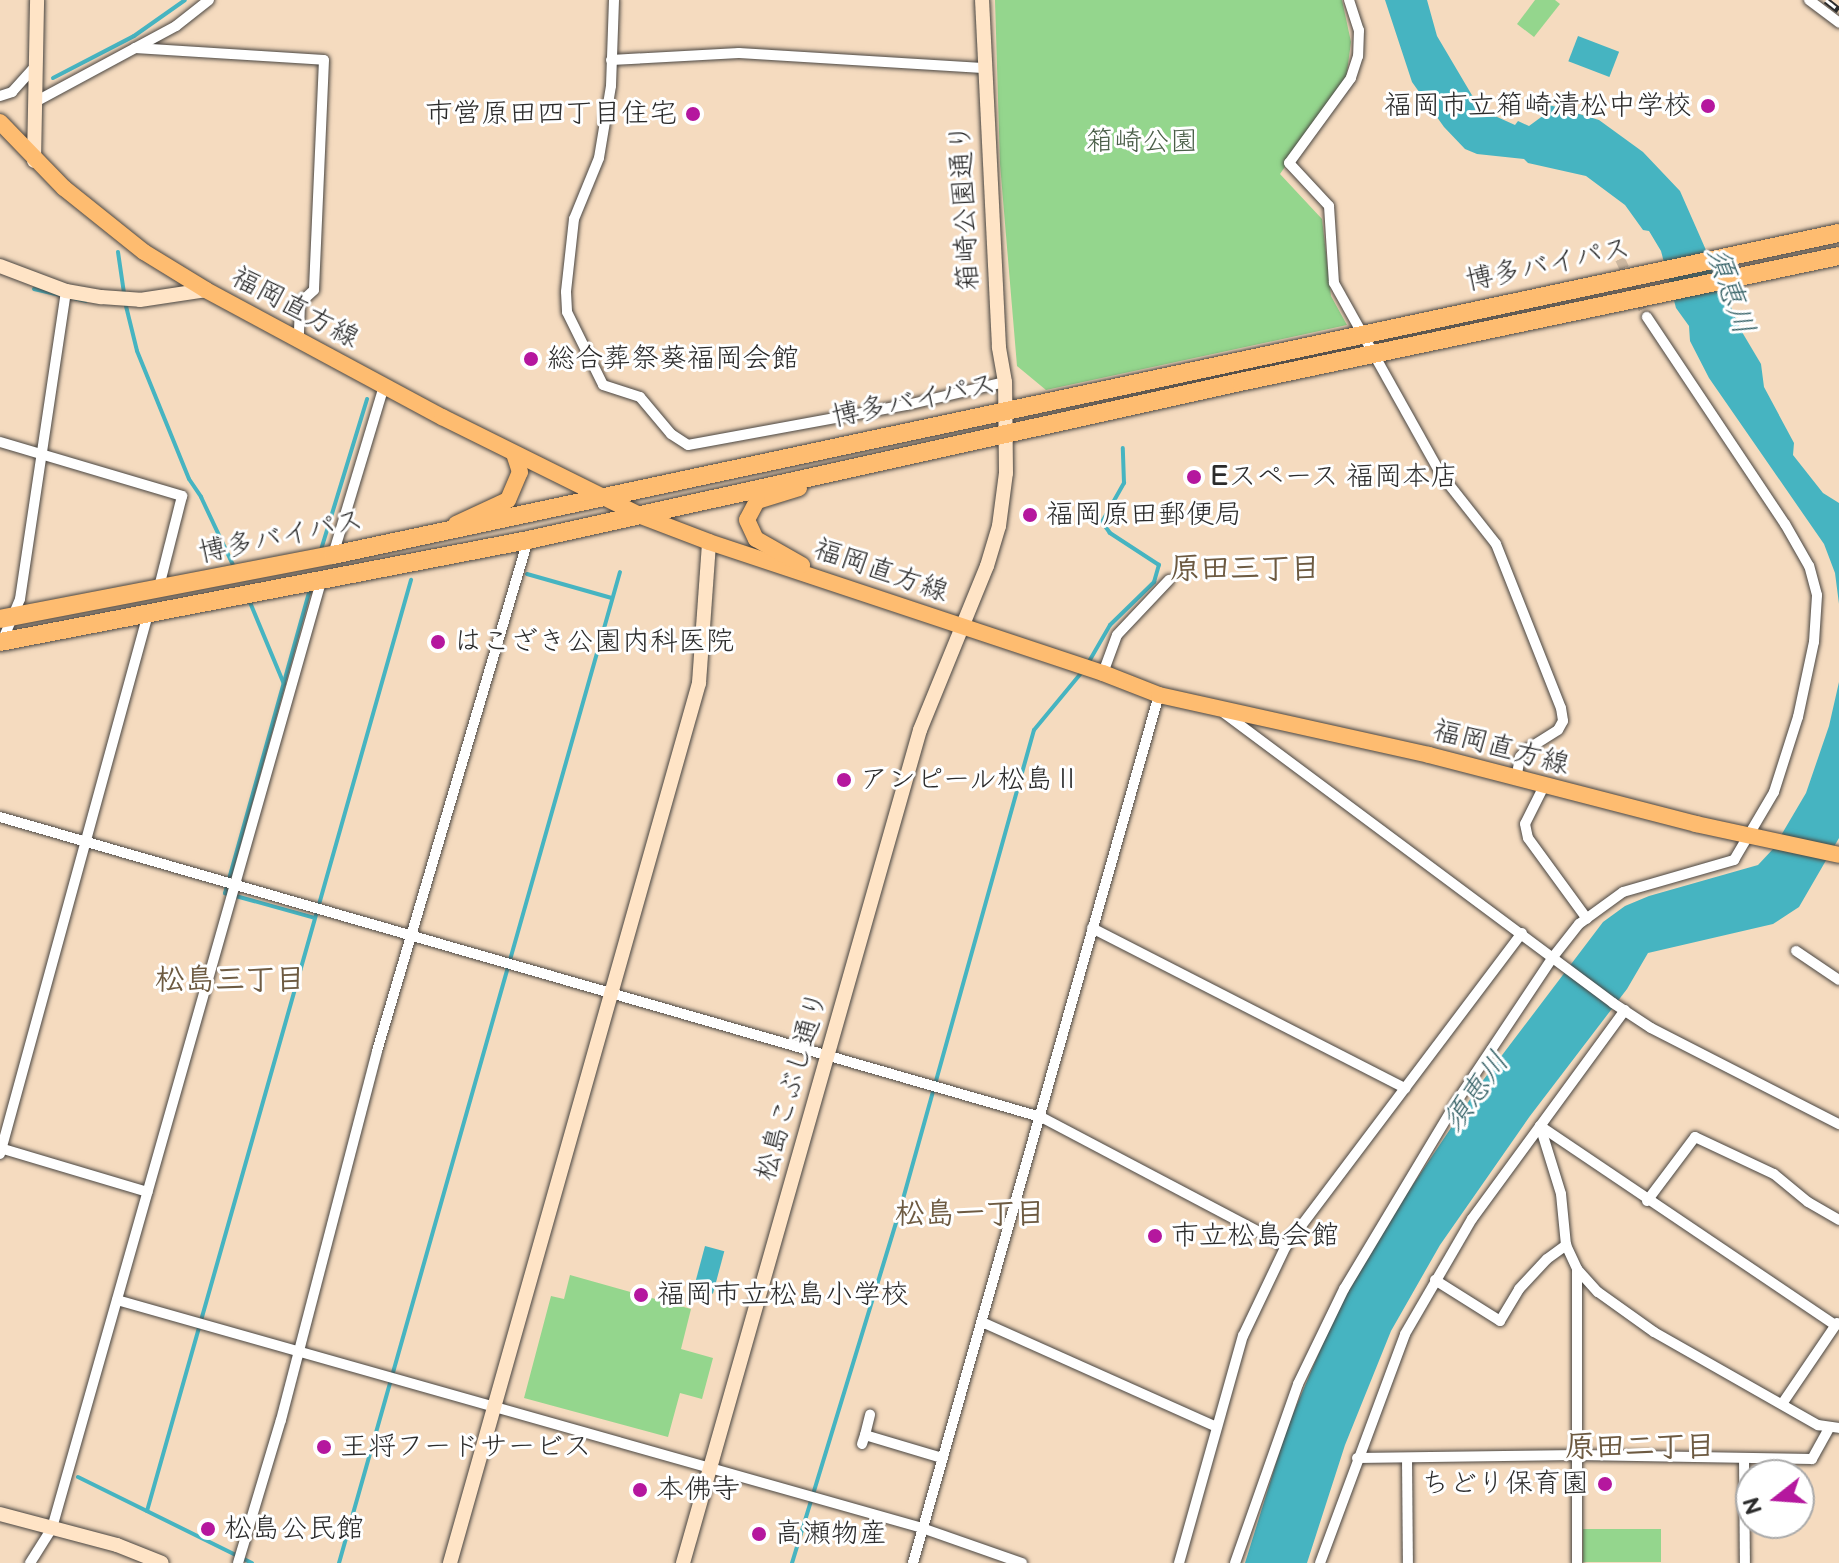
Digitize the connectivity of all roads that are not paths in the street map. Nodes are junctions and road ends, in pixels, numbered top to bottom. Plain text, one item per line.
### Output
1 (37, 0) edge
2 (209, 0) edge
3 (614, 0) edge
4 (982, 0) edge
5 (1349, 0) edge
6 (1809, 0) edge
7 (1839, 23) edge
8 (135, 48) junction
9 (611, 60) junction
10 (36, 65) junction
11 (983, 68) junction
12 (0, 96) edge
13 (35, 102) junction
14 (2, 126) edge
15 (34, 161) junction
16 (1839, 233) edge
17 (1839, 256) edge
18 (0, 266) edge
19 (206, 290) junction
20 (66, 291) junction
21 (1647, 317) tunnel mouth
22 (1360, 333) junction
23 (299, 339) junction
24 (1371, 354) junction
25 (1005, 382) junction
26 (384, 386) junction
27 (1005, 410) junction
28 (1004, 434) junction
29 (0, 442) edge
30 (41, 454) junction
31 (514, 454) junction
32 (916, 454) junction
33 (606, 497) junction
34 (641, 516) junction
35 (441, 532) junction
36 (528, 540) junction
37 (709, 542) junction
38 (333, 555) junction
39 (825, 578) junction
40 (1169, 580) dead end
41 (321, 582) junction
42 (158, 591) junction
43 (148, 614) junction
44 (6, 618) edge
45 (963, 628) junction
46 (1, 645) edge
47 (1103, 673) junction
48 (1159, 695) junction
49 (1219, 709) junction
50 (1516, 779) junction
51 (1544, 786) junction
52 (0, 817) edge
53 (1755, 836) junction
54 (86, 843) junction
55 (1839, 855) edge
56 (233, 886) junction
57 (1587, 919) junction
58 (1092, 928) junction
59 (1522, 933) junction
60 (413, 937) junction
61 (1796, 951) dead end
62 (1553, 957) junction
63 (1839, 980) edge
64 (611, 994) junction
65 (1625, 1010) junction
66 (827, 1056) junction
67 (1405, 1088) junction
68 (1041, 1117) junction
69 (1839, 1124) edge
70 (1540, 1126) junction
71 (0, 1150) edge
72 (148, 1192) junction
73 (1647, 1201) junction
74 (1839, 1220) edge
75 (1566, 1245) junction
76 (1286, 1246) junction
77 (1577, 1269) junction
78 (1435, 1280) junction
79 (117, 1300) junction
80 (982, 1322) junction
81 (1837, 1323) edge
82 (299, 1352) junction
83 (1782, 1404) junction
84 (495, 1408) junction
85 (870, 1415) dead end
86 (1217, 1427) junction
87 (1834, 1428) edge
88 (1578, 1455) junction
89 (942, 1458) junction
90 (1357, 1458) junction
91 (1407, 1458) junction
92 (1744, 1458) junction
93 (710, 1469) junction
94 (0, 1514) edge
95 (52, 1528) junction
96 (922, 1528) junction
97 (30, 1563) edge
98 (162, 1563) edge
99 (238, 1563) edge
100 (450, 1563) edge
101 (683, 1563) edge
102 (913, 1563) edge
103 (1022, 1563) edge
104 (1179, 1563) edge
105 (1235, 1563) edge
106 (1320, 1563) edge
107 (1408, 1563) edge
108 (1577, 1563) edge
109 (1745, 1563) edge

1 - 10 street
2 - 8 street
3 - 9 street
4 - 11 street, 箱崎公園通り
5 - 22 street
6 - 7 street
8 - 13 street
8 - 23 street
9 - 11 street
9 - 25 street
10 - 12 street
10 - 13 street
11 - 25 street, 箱崎公園通り
13 - 15 street
14 - 15 main road, 福岡直方線
15 - 19 main road, 福岡直方線
16 - 22 highway, 博多バイパス
17 - 24 highway, 博多バイパス
18 - 20 street
19 - 20 street
19 - 23 main road, 福岡直方線
20 - 30 street
21 - 53 street
22 - 24 street
22 - 27 highway, 博多バイパス
23 - 26 main road, 福岡直方線
24 - 28 highway, 博多バイパス
24 - 50 street
25 - 27 street, 箱崎公園通り
26 - 31 main road, 福岡直方線
26 - 38 street
27 - 28 street, 箱崎公園通り
27 - 33 highway, 博多バイパス
28 - 32 highway, 博多バイパス
28 - 45 street, 松島こぶし通り
29 - 30 street
30 - 42 street
30 - 44 street
31 - 33 main road, 福岡直方線
31 - 35 main road
32 - 34 highway, 博多バイパス
32 - 39 main road
33 - 34 main road, 福岡直方線
33 - 35 highway, 博多バイパス
34 - 36 highway, 博多バイパス
34 - 37 main road, 福岡直方線
35 - 38 highway, 博多バイパス
36 - 41 highway, 博多バイパス
36 - 60 street
37 - 39 main road, 福岡直方線
37 - 64 street
38 - 42 highway, 博多バイパス
39 - 45 main road, 福岡直方線
40 - 47 street
41 - 43 highway, 博多バイパス
41 - 56 street
42 - 44 highway, 博多バイパス
43 - 46 highway, 博多バイパス
43 - 54 street
44 - 46 street
45 - 47 main road, 福岡直方線
45 - 66 street, 松島こぶし通り
47 - 48 main road, 福岡直方線
48 - 49 main road, 福岡直方線
48 - 58 street
49 - 50 main road, 福岡直方線
49 - 59 street
50 - 51 main road, 福岡直方線
51 - 53 main road, 福岡直方線
51 - 57 street
52 - 54 street
53 - 55 main road, 福岡直方線
53 - 57 street
54 - 56 street
54 - 71 street
56 - 60 street
56 - 72 street
57 - 62 street
58 - 67 street
58 - 68 street
59 - 62 street
59 - 67 street
60 - 64 street
60 - 82 street
61 - 63 street
62 - 65 street
62 - 105 street
64 - 66 street
64 - 84 street
65 - 69 street
65 - 70 street
66 - 68 street
66 - 93 street, 松島こぶし通り
67 - 76 street
68 - 76 street
68 - 80 street
70 - 73 street
70 - 75 street
70 - 78 street
71 - 72 street
72 - 79 street
73 - 74 street
73 - 81 street
75 - 77 street
75 - 78 street
76 - 86 street
77 - 83 street
77 - 88 street
78 - 90 street
79 - 82 street
79 - 95 street
80 - 86 street
80 - 89 street
81 - 83 street
82 - 84 street
82 - 99 street
83 - 87 street
84 - 93 street
84 - 100 street
85 - 89 street
86 - 104 street
87 - 92 street
88 - 91 street
88 - 92 street
88 - 108 street
89 - 96 street
90 - 91 street
90 - 106 street
91 - 107 street
92 - 109 street
93 - 96 street
93 - 101 street, 松島こぶし通り
94 - 95 street
95 - 97 street
95 - 98 street
96 - 102 street
96 - 103 street

